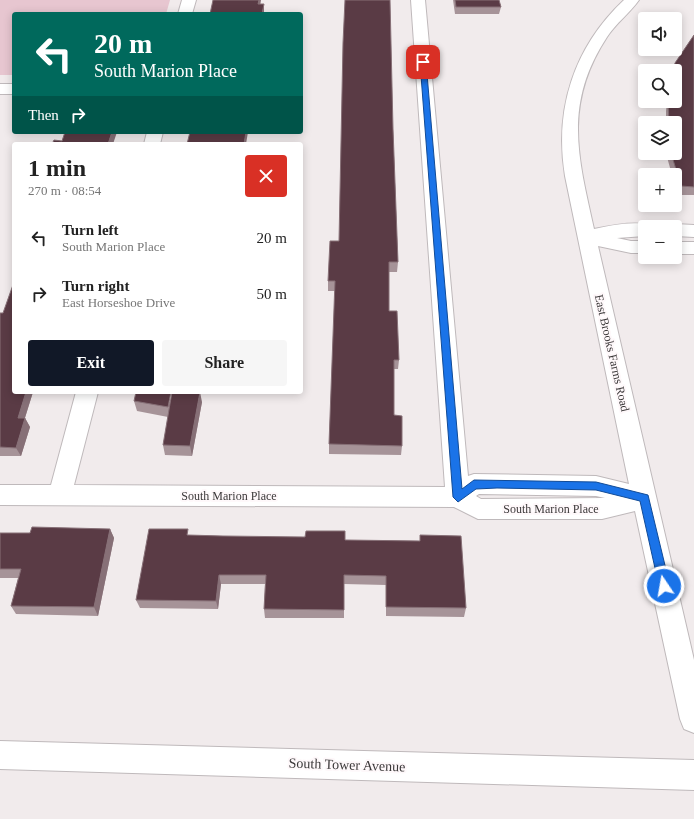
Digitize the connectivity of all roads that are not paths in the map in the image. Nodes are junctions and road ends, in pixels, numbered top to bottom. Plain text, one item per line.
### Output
1 (189, 0) edge
2 (418, 0) edge
3 (632, 0) edge
4 (186, 12) edge
5 (0, 89) edge
6 (12, 89) edge
7 (638, 230) edge
8 (586, 237) junction
9 (638, 247) edge
10 (86, 394) edge
11 (522, 485) junction
12 (0, 494) edge
13 (60, 495) junction
14 (458, 497) junction
15 (645, 498) junction
16 (526, 509) junction
17 (694, 719) edge
18 (0, 755) edge
19 (694, 775) edge

1 - 4 street
2 - 14 street
3 - 8 street, East Brooks Farms Road
5 - 6 street
7 - 8 street
8 - 9 street
8 - 15 street, East Brooks Farms Road
10 - 13 street
11 - 14 street, South Marion Place
11 - 15 street, South Marion Place
11 - 16 street
12 - 13 street, South Marion Place
13 - 14 street, South Marion Place
14 - 16 street, South Marion Place
15 - 16 street, South Marion Place
15 - 17 street, East Brooks Farms Road
18 - 19 street, South Tower Avenue

